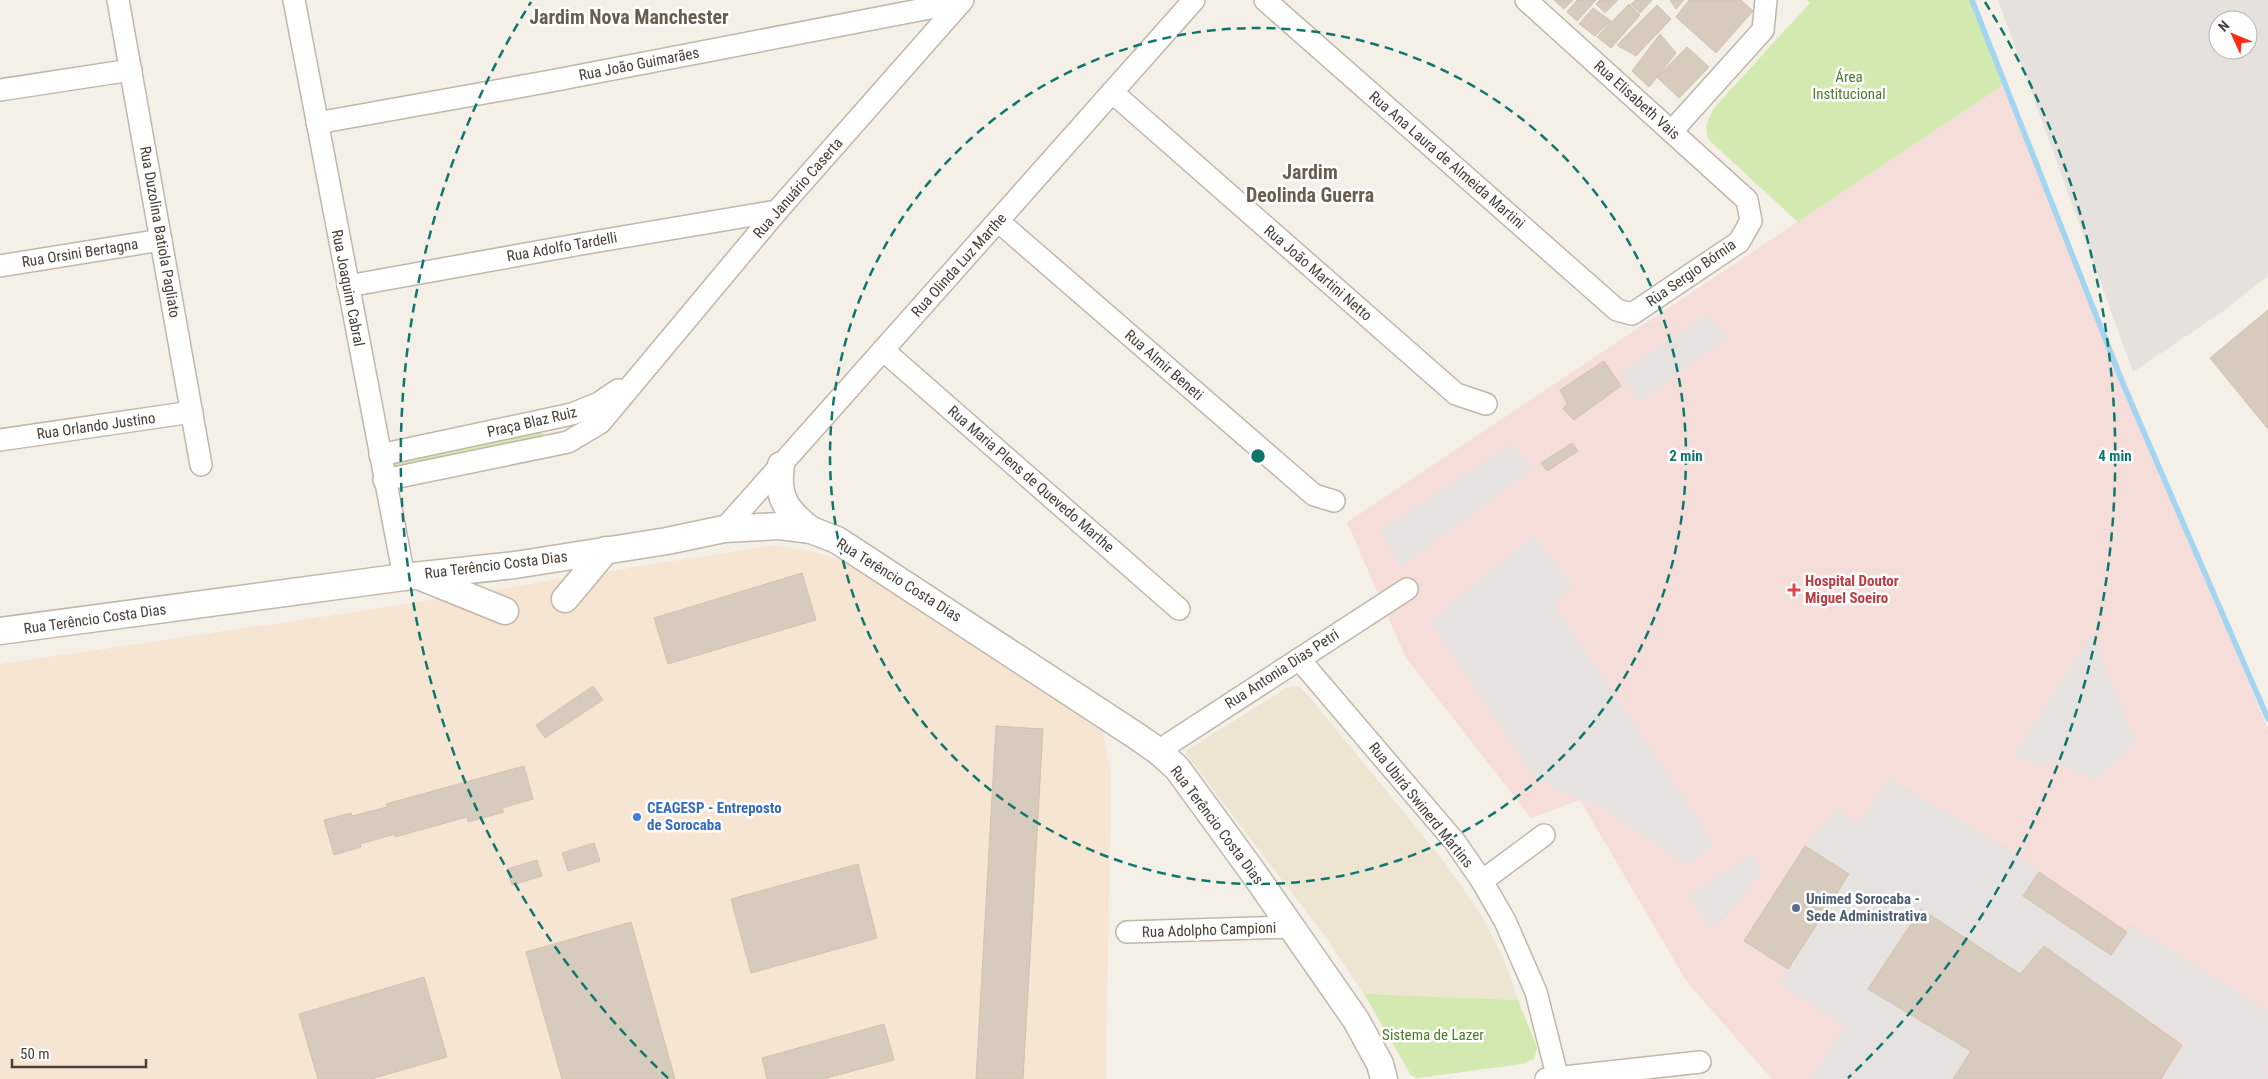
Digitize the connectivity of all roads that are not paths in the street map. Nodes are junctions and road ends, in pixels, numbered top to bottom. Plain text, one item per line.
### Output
1 (118, 0) edge
2 (294, 0) edge
3 (1194, 0) edge
4 (1265, 0) edge
5 (1526, 0) edge
6 (962, 1) edge
7 (1766, 1) edge
8 (130, 70) junction
9 (0, 90) edge
10 (1112, 92) junction
11 (317, 123) junction
12 (1672, 132) junction
13 (1747, 200) joint
14 (777, 210) junction
15 (998, 221) junction
16 (161, 240) junction
17 (0, 266) edge
18 (348, 286) junction
19 (1632, 314) joint
20 (883, 350) junction
21 (635, 378) junction
22 (1486, 404) dead end
23 (192, 412) junction
24 (0, 440) edge
25 (380, 455) junction
26 (201, 465) dead end
27 (781, 465) junction
28 (384, 480) junction
29 (1334, 501) dead end
30 (724, 529) junction
31 (811, 530) junction
32 (606, 550) junction
33 (411, 576) junction
34 (1407, 589) dead end
35 (566, 599) dead end
36 (1179, 609) dead end
37 (504, 611) dead end
38 (0, 631) edge
39 (1299, 659) junction
40 (1158, 751) junction
41 (1544, 834) dead end
42 (1482, 881) junction
43 (1292, 927) junction
44 (1127, 932) dead end
45 (1700, 1062) dead end
46 (1554, 1078) edge
47 (1384, 1079) edge

1 - 8 street, Rua Duzolina Batiola Pagliato
2 - 11 street, Rua Joaquim Cabral
3 - 10 street, Rua Olinda Luz Marthe
4 - 19 street, Rua Ana Laura de Almeida Martini
5 - 12 street, Rua Elisabeth Vais
6 - 11 street, Rua João Guimarães
6 - 14 street, Rua Januário Caserta
7 - 12 street
8 - 9 street
8 - 16 street, Rua Duzolina Batiola Pagliato
10 - 15 street, Rua Olinda Luz Marthe
10 - 22 street, Rua João Martini Netto
11 - 18 street, Rua Joaquim Cabral
12 - 13 street, Rua Elisabeth Vais
13 - 19 street, Rua Sergio Bórnia
14 - 18 street, Rua Adolfo Tardelli
14 - 21 street, Rua Januário Caserta
15 - 20 street, Rua Olinda Luz Marthe
15 - 29 street, Rua Almir Beneti
16 - 17 street, Rua Orsini Bertagna
16 - 23 street, Rua Duzolina Batiola Pagliato
18 - 25 street, Rua Joaquim Cabral
20 - 27 street, Rua Olinda Luz Marthe
20 - 36 street, Rua Maria Plens de Quevedo Marthe
21 - 25 street, Praça Blaz Ruiz
21 - 28 street, Praça Blaz Ruiz
23 - 24 street, Rua Orlando Justino
23 - 26 street, Rua Duzolina Batiola Pagliato
25 - 28 street, Rua Joaquim Cabral
27 - 30 street, Rua Olinda Luz Marthe
27 - 31 street
28 - 33 street, Rua Joaquim Cabral
30 - 31 street, Rua Terêncio Costa Dias
30 - 32 street, Rua Terêncio Costa Dias
31 - 40 street, Rua Terêncio Costa Dias
32 - 33 street, Rua Terêncio Costa Dias
32 - 35 street
33 - 37 street
33 - 38 street, Rua Terêncio Costa Dias
34 - 39 street, Rua Antonia Dias Petri
39 - 40 street, Rua Antonia Dias Petri
39 - 42 street, Rua Ubirá Swinerd Martins
40 - 43 street, Rua Terêncio Costa Dias
41 - 42 street
42 - 46 street, Rua Ubirá Swinerd Martins
43 - 44 street, Rua Adolpho Campioni
43 - 47 street, Rua Terêncio Costa Dias
45 - 46 street

